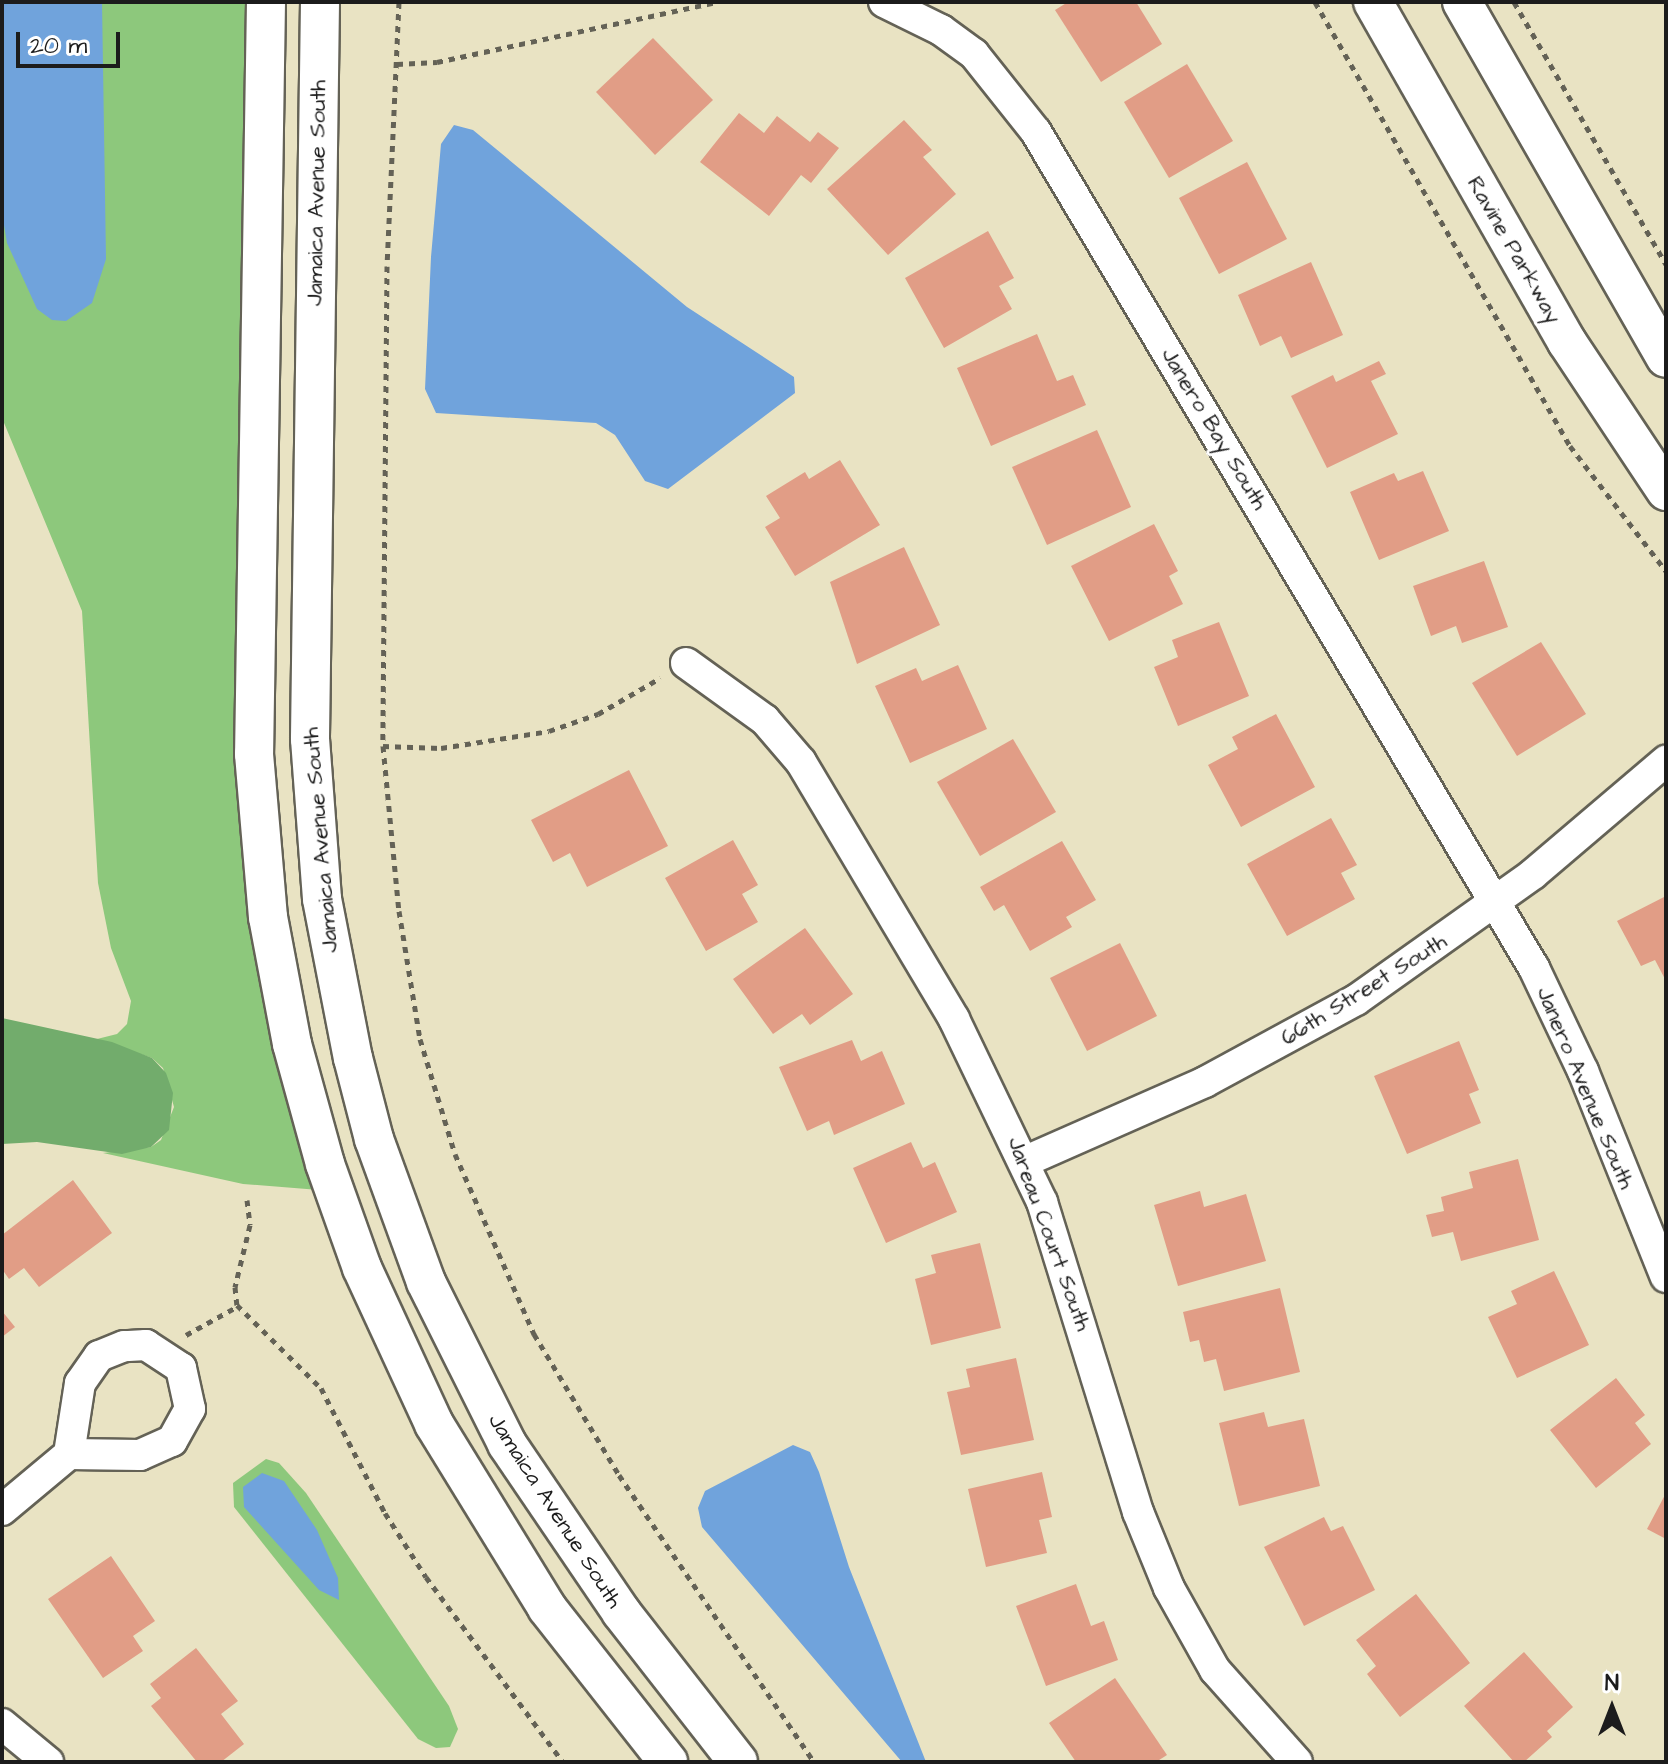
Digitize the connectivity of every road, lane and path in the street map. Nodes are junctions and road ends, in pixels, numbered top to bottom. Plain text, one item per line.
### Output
1 (266, 2) edge
2 (320, 2) edge
3 (399, 2) edge
4 (718, 2) edge
5 (884, 2) edge
6 (1315, 2) edge
7 (1373, 2) edge
8 (1462, 2) edge
9 (1514, 2) edge
10 (397, 64) junction
11 (1666, 264) edge
12 (1666, 358) edge
13 (1666, 491) edge
14 (1666, 571) edge
15 (686, 663) joint
16 (383, 746) junction
17 (1666, 761) edge
18 (1496, 902) junction
19 (1026, 1161) junction
20 (247, 1200) dead end
21 (1666, 1277) edge
22 (238, 1306) junction
23 (159, 1350) junction
24 (69, 1454) junction
25 (2, 1510) edge
26 (2, 1724) edge
27 (48, 1762) edge
28 (563, 1762) edge
29 (668, 1762) edge
30 (738, 1762) edge
31 (814, 1762) edge
32 (1297, 1762) edge

1 - 29 street
2 - 30 street, Jamaica Avenue South
3 - 10 path
4 - 10 path
5 - 18 street, Janero Bay South
6 - 14 path
7 - 13 street, Ravine Parkway
8 - 12 street
9 - 11 path
10 - 16 path
15 - 16 path
15 - 19 street, Jareau Court South
16 - 31 path
17 - 18 street, 66th Street South
18 - 19 street, 66th Street South
18 - 21 street, Janero Avenue South
19 - 32 street, Jareau Court South
20 - 22 path
22 - 23 path
22 - 28 path
23 - 24 street
23 - 24 street
24 - 25 street
26 - 27 street

